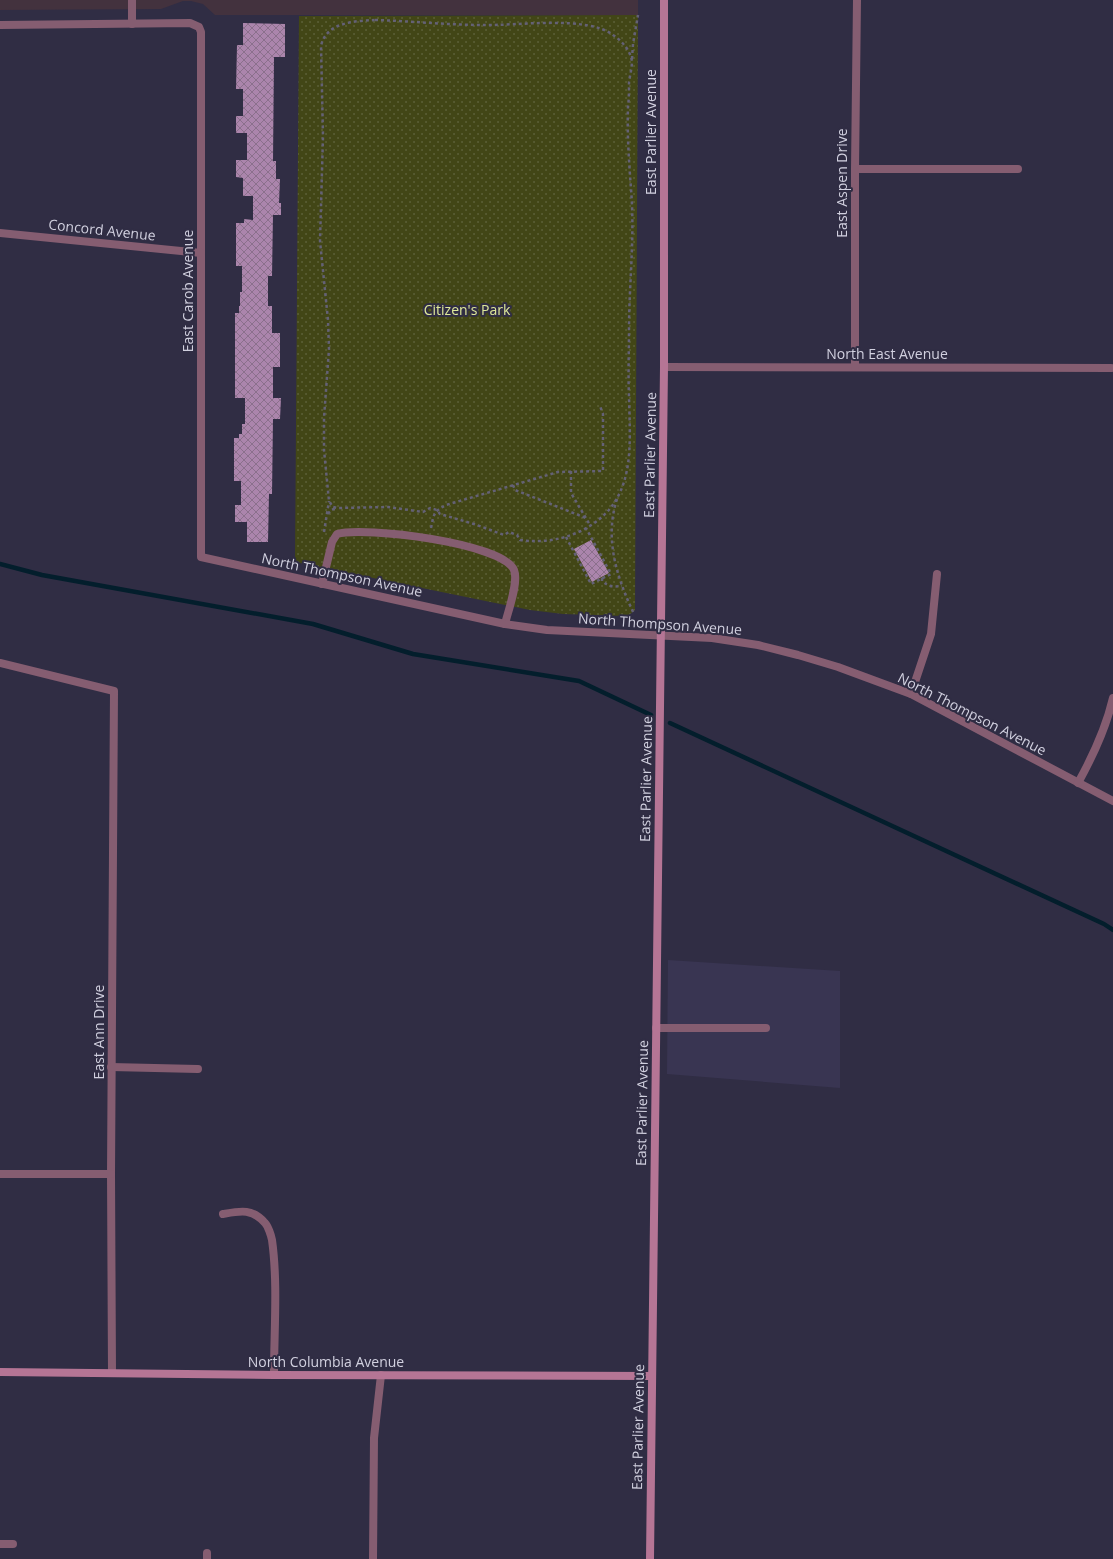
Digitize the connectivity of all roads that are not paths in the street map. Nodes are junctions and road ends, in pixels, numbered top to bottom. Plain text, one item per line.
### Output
1 (132, 0) edge
2 (664, 0) edge
3 (857, 0) edge
4 (132, 24) junction
5 (0, 25) edge
6 (855, 169) junction
7 (1018, 169) dead end
8 (0, 233) edge
9 (201, 253) junction
10 (855, 367) junction
11 (664, 368) junction
12 (1111, 368) dead end
13 (201, 557) joint
14 (937, 574) dead end
15 (322, 584) junction
16 (505, 624) junction
17 (660, 635) junction
18 (0, 663) edge
19 (911, 694) junction
20 (1113, 698) edge
21 (1078, 783) junction
22 (1113, 801) edge
23 (656, 1028) junction
24 (766, 1028) dead end
25 (111, 1067) junction
26 (198, 1070) dead end
27 (0, 1174) edge
28 (111, 1174) junction
29 (223, 1214) dead end
30 (0, 1372) edge
31 (112, 1373) junction
32 (274, 1376) junction
33 (381, 1376) junction
34 (652, 1376) junction
35 (0, 1544) edge
36 (13, 1544) dead end
37 (373, 1559) edge
38 (650, 1559) edge

1 - 4 street
2 - 11 street, East Parlier Avenue
3 - 6 street, East Aspen Drive
4 - 5 street
4 - 9 street, East Carob Avenue
6 - 7 street
6 - 10 street, East Aspen Drive
8 - 9 street, Concord Avenue
9 - 13 street, East Carob Avenue
10 - 11 street, North East Avenue
10 - 12 street, North East Avenue
11 - 17 street, East Parlier Avenue
13 - 15 street, North Thompson Avenue
14 - 19 street
15 - 16 street, North Thompson Avenue
15 - 16 street
16 - 17 street, North Thompson Avenue
17 - 19 street, North Thompson Avenue
17 - 23 street, East Parlier Avenue
18 - 25 street, East Ann Drive
19 - 21 street, North Thompson Avenue
20 - 21 street
21 - 22 street, North Thompson Avenue
23 - 24 street
23 - 34 street, East Parlier Avenue
25 - 26 street
25 - 28 street, East Ann Drive
27 - 28 street
28 - 31 street, East Ann Drive
29 - 32 street
30 - 31 street, North Columbia Avenue
31 - 32 street, North Columbia Avenue
32 - 33 street, North Columbia Avenue
33 - 34 street, North Columbia Avenue
33 - 37 street
34 - 38 street, East Parlier Avenue
35 - 36 street

